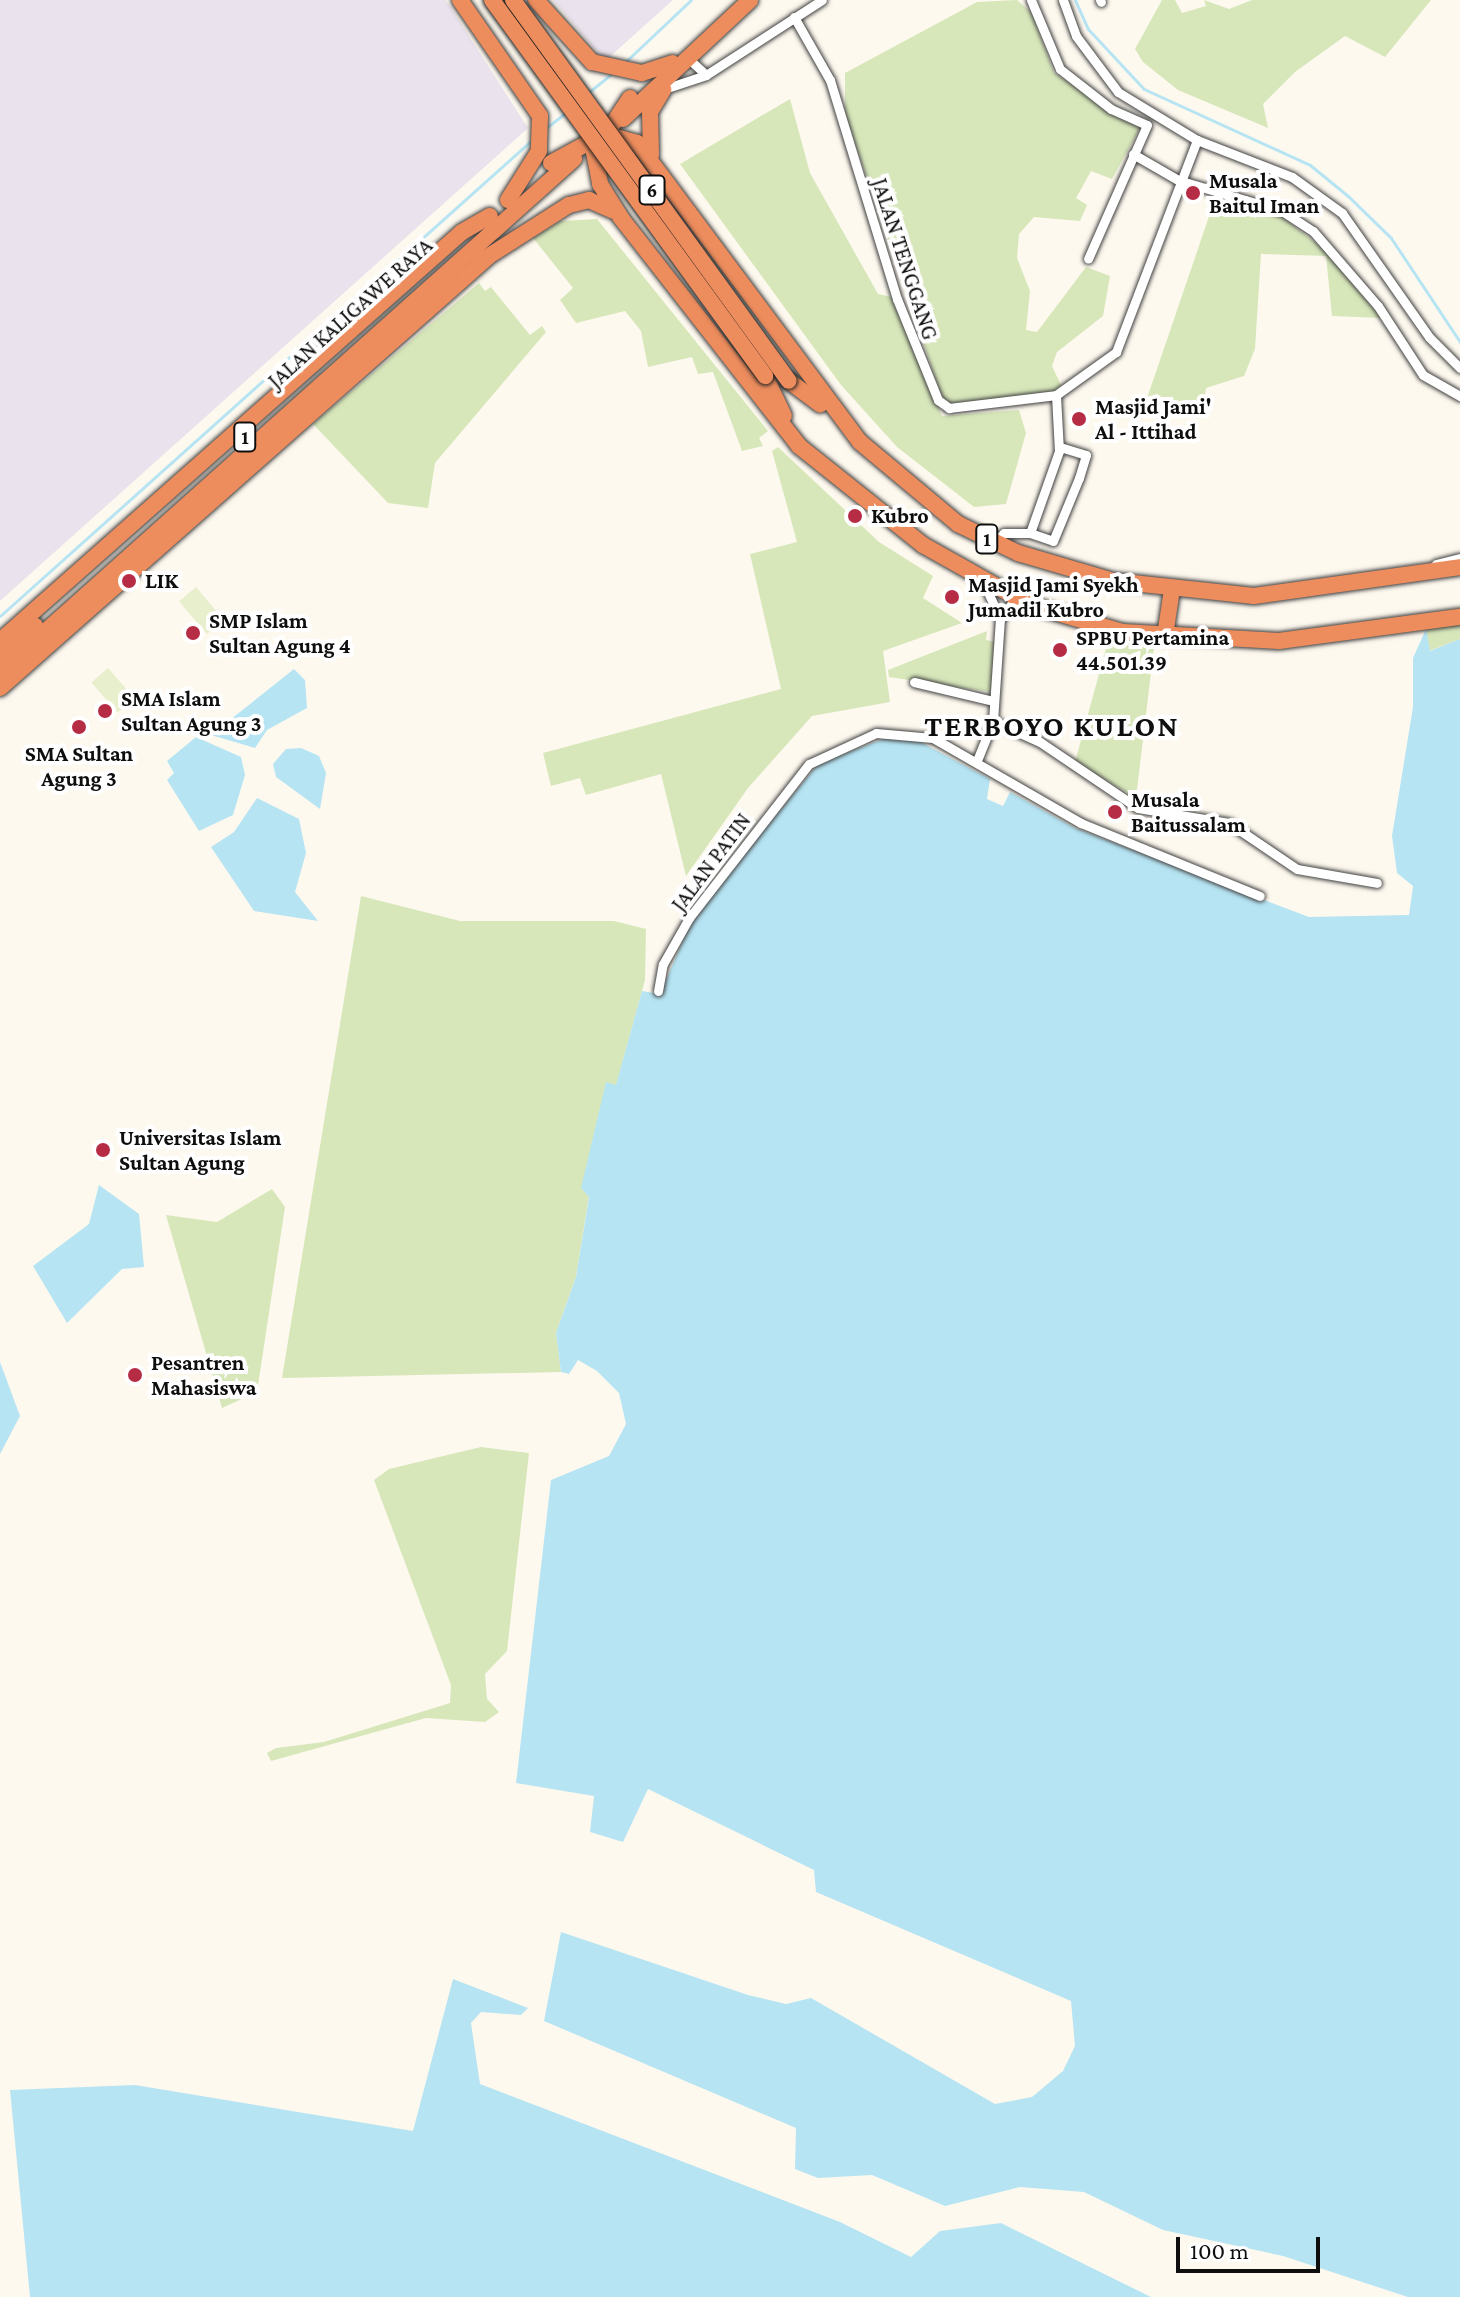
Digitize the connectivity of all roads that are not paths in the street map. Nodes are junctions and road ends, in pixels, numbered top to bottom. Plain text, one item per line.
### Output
1 (460, 0) edge
2 (492, 0) edge
3 (513, 0) edge
4 (536, 0) edge
5 (736, 0) edge
6 (750, 0) edge
7 (822, 0) edge
8 (1031, 0) edge
9 (1063, 0) edge
10 (794, 17) junction
11 (680, 64) junction
12 (706, 75) junction
13 (664, 89) junction
14 (630, 98) junction
15 (604, 134) junction
16 (1197, 140) junction
17 (1133, 154) junction
18 (651, 155) junction
19 (545, 157) junction
20 (1182, 181) junction
21 (490, 216) junction
22 (621, 218) junction
23 (488, 257) junction
24 (1088, 259) dead end
25 (376, 331) junction
26 (1460, 368) edge
27 (1056, 395) junction
28 (1460, 396) edge
29 (839, 419) junction
30 (799, 446) junction
31 (1059, 447) junction
32 (1030, 533) junction
33 (993, 543) junction
34 (1460, 558) edge
35 (1460, 567) edge
36 (1423, 573) junction
37 (983, 581) junction
38 (1172, 589) junction
39 (1015, 599) junction
40 (1460, 617) edge
41 (1000, 619) junction
42 (1165, 636) junction
43 (0, 641) edge
44 (0, 657) edge
45 (0, 672) edge
46 (914, 682) dead end
47 (0, 688) edge
48 (994, 701) junction
49 (993, 721) junction
50 (978, 758) junction
51 (1377, 883) dead end
52 (1260, 896) dead end
53 (658, 991) dead end

1 - 19 highway
2 - 30 highway, 6, bridge
3 - 29 highway, 6, bridge
4 - 11 highway
5 - 11 highway
6 - 11 highway
7 - 10 street
8 - 17 street
9 - 16 street
10 - 12 street
10 - 27 street, JALAN TENGGANG
11 - 12 street
11 - 13 highway
11 - 14 highway
11 - 15 highway
12 - 13 street
13 - 18 highway
14 - 15 highway
14 - 19 highway
15 - 18 highway, 1
15 - 19 highway, 1
15 - 22 highway
15 - 25 highway
16 - 20 street
16 - 26 street
17 - 20 street
17 - 24 street
18 - 29 highway, 1
19 - 21 highway, JALAN KALIGAWE RAYA / 1
20 - 27 street
20 - 28 street
21 - 43 highway
21 - 44 highway, JALAN KALIGAWE RAYA / 1
22 - 23 highway, 1
22 - 30 highway, 1
23 - 25 highway, 1
23 - 47 highway
25 - 45 highway, JALAN KALIGAWE RAYA / 1
27 - 31 street
29 - 33 highway, 1
30 - 37 highway, 1
31 - 32 street
31 - 32 street
32 - 33 street
33 - 38 highway, 1
34 - 36 street
35 - 36 highway, 1
36 - 38 highway, 1
37 - 39 highway, 1
37 - 41 street
38 - 42 highway
39 - 41 street
39 - 42 highway, 1
40 - 42 highway, 1
41 - 48 street
46 - 48 street
48 - 49 street
49 - 50 street
49 - 51 street
50 - 52 street
50 - 53 street, JALAN PATIN

